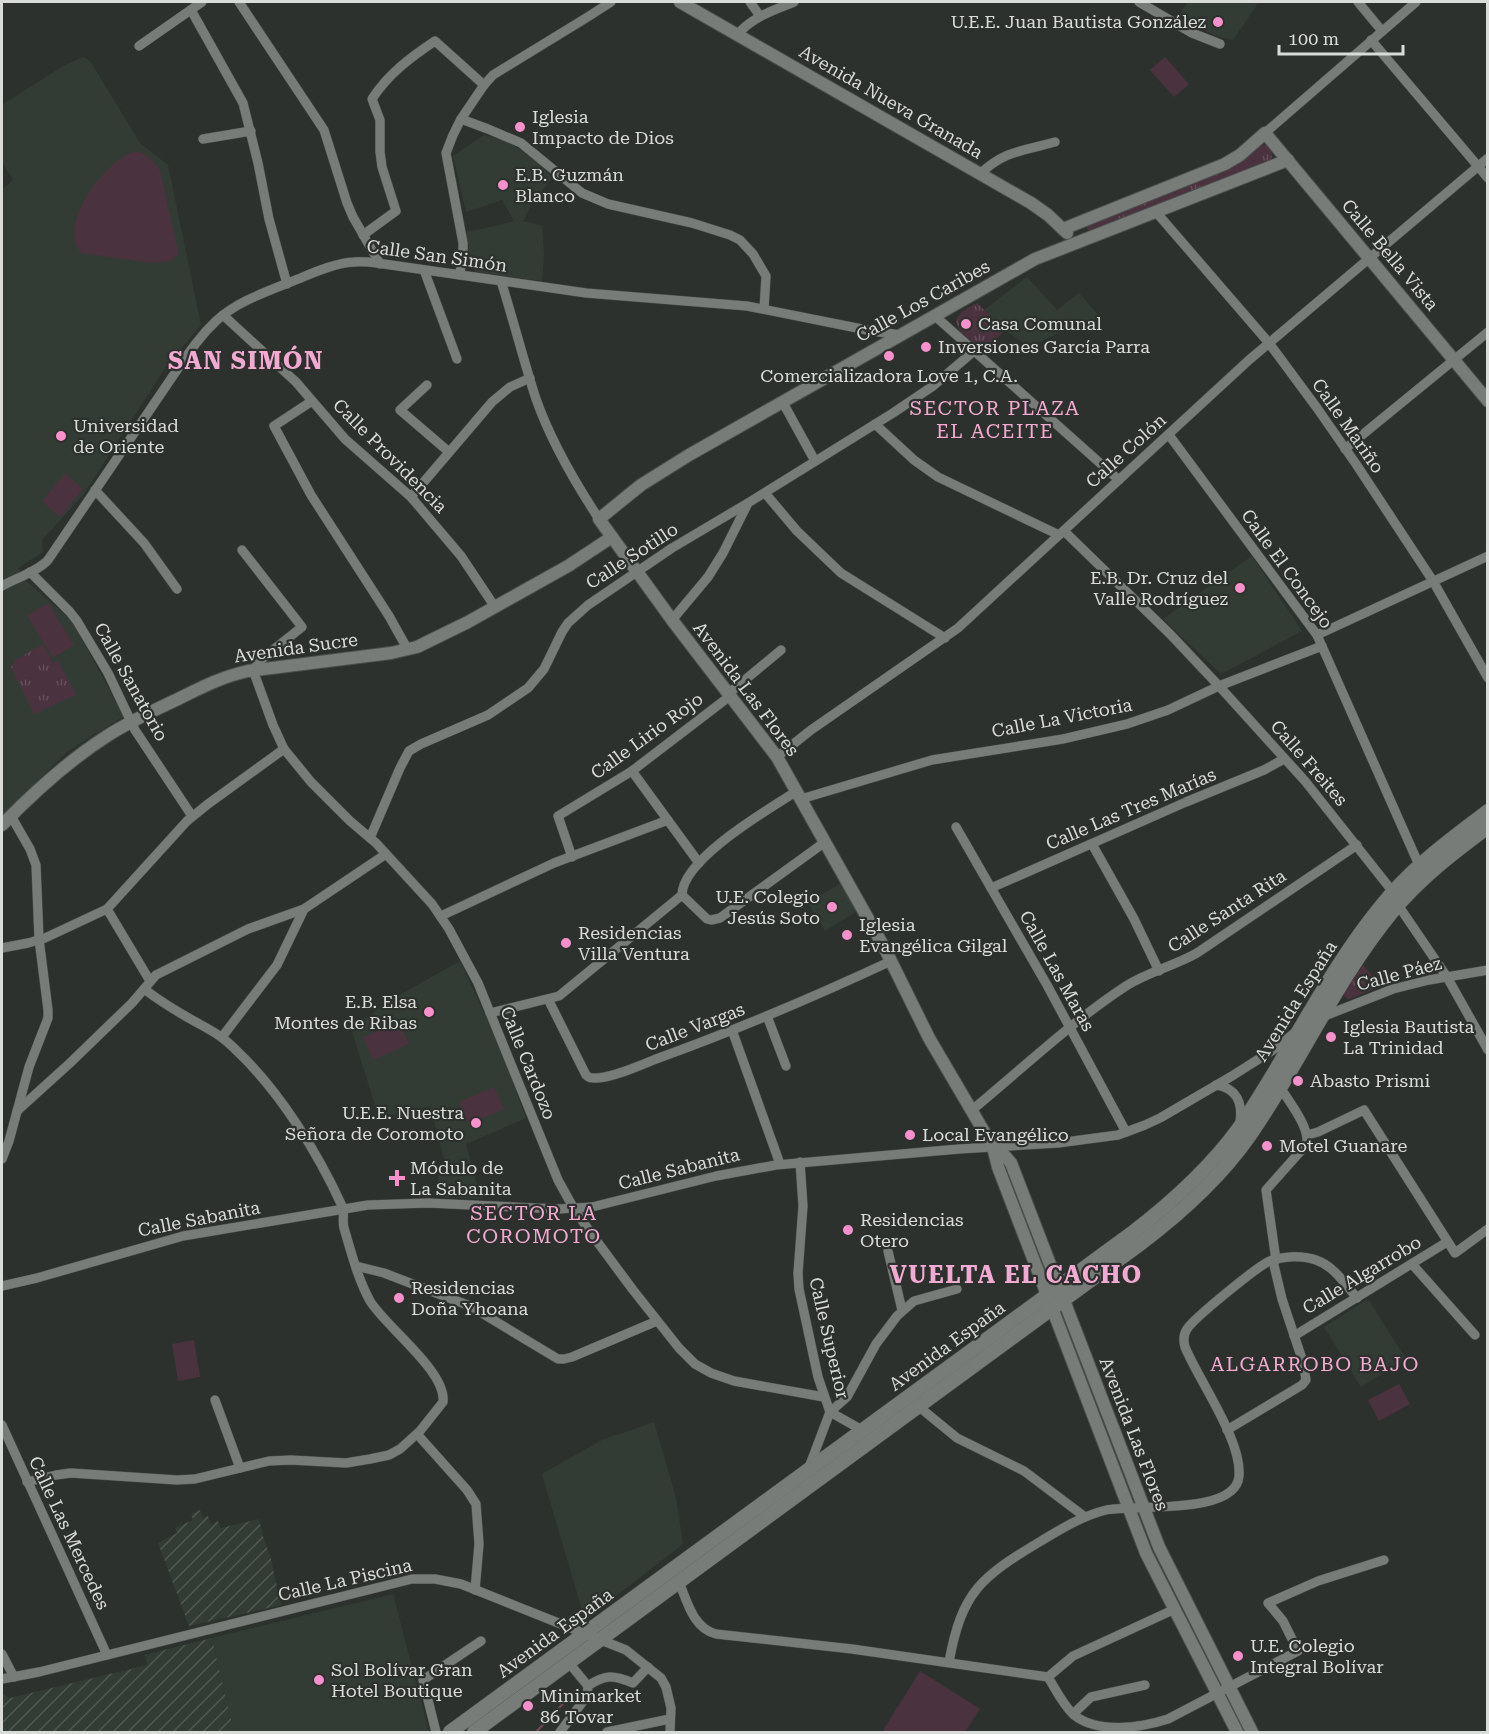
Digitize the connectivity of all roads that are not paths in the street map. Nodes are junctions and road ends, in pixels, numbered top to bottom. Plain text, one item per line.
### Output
1 (202, 2) edge
2 (239, 2) edge
3 (611, 2) edge
4 (680, 2) edge
5 (750, 2) edge
6 (794, 2) edge
7 (1139, 2) edge
8 (1358, 2) edge
9 (1416, 2) edge
10 (191, 10) junction
11 (760, 16) junction
12 (1382, 31) junction
13 (737, 34) junction
14 (1371, 40) junction
15 (1220, 44) dead end
16 (139, 46) dead end
17 (484, 85) junction
18 (461, 120) junction
19 (250, 131) junction
20 (1265, 133) junction
21 (203, 139) dead end
22 (1055, 142) dead end
23 (1488, 158) edge
24 (1288, 160) junction
25 (1478, 167) junction
26 (980, 174) junction
27 (1488, 178) edge
28 (1156, 212) junction
29 (1063, 229) junction
30 (363, 235) junction
31 (1076, 243) junction
32 (1369, 258) junction
33 (380, 264) junction
34 (424, 270) junction
35 (459, 275) junction
36 (501, 281) junction
37 (286, 284) junction
38 (764, 309) junction
39 (223, 315) junction
40 (935, 316) junction
41 (1488, 332) edge
42 (901, 335) junction
43 (1269, 343) junction
44 (974, 351) junction
45 (457, 359) dead end
46 (1454, 360) junction
47 (530, 378) junction
48 (427, 386) dead end
49 (312, 401) junction
50 (782, 401) junction
51 (1488, 401) edge
52 (875, 424) junction
53 (1169, 435) junction
54 (1345, 449) junction
55 (449, 452) junction
56 (815, 461) junction
57 (1119, 480) junction
58 (95, 490) junction
59 (765, 493) junction
60 (411, 497) junction
61 (748, 504) junction
62 (599, 519) junction
63 (1061, 533) junction
64 (612, 537) junction
65 (242, 550) dead end
66 (1488, 556) edge
67 (636, 571) junction
68 (30, 572) junction
69 (1433, 581) junction
70 (2, 586) edge
71 (177, 589) dead end
72 (495, 607) junction
73 (672, 620) junction
74 (1317, 635) junction
75 (945, 638) junction
76 (1322, 646) junction
77 (408, 650) junction
78 (781, 650) dead end
79 (254, 670) junction
80 (1488, 678) edge
81 (1219, 686) junction
82 (729, 695) junction
83 (132, 722) junction
84 (284, 749) junction
85 (777, 757) junction
86 (1284, 759) junction
87 (632, 771) junction
88 (799, 795) junction
89 (1488, 811) edge
90 (11, 816) junction
91 (192, 816) junction
92 (668, 820) junction
93 (2, 825) edge
94 (956, 827) dead end
95 (1488, 827) edge
96 (370, 838) junction
97 (825, 842) junction
98 (1092, 844) junction
99 (1357, 845) junction
100 (386, 854) junction
101 (572, 857) junction
102 (699, 863) junction
103 (1419, 864) junction
104 (991, 888) junction
105 (682, 895) junction
106 (1396, 898) junction
107 (106, 909) junction
108 (304, 909) junction
109 (441, 916) junction
110 (39, 939) junction
111 (2, 948) edge
112 (891, 961) junction
113 (1488, 970) edge
114 (1159, 971) junction
115 (1447, 977) junction
116 (147, 985) junction
117 (548, 999) junction
118 (490, 1013) junction
119 (767, 1016) junction
120 (1322, 1017) junction
121 (1070, 1027) junction
122 (1300, 1029) junction
123 (732, 1030) junction
124 (222, 1037) junction
125 (1488, 1050) edge
126 (786, 1066) dead end
127 (1216, 1085) junction
128 (1280, 1087) junction
129 (972, 1110) junction
130 (17, 1111) junction
131 (1239, 1128) junction
132 (1126, 1132) junction
133 (1307, 1135) junction
134 (993, 1147) junction
135 (2, 1159) edge
136 (800, 1162) junction
137 (780, 1164) junction
138 (343, 1209) junction
139 (574, 1209) junction
140 (1488, 1229) edge
141 (1447, 1242) junction
142 (888, 1251) dead end
143 (1274, 1260) junction
144 (1412, 1264) junction
145 (356, 1266) junction
146 (2, 1286) edge
147 (957, 1289) dead end
148 (1055, 1298) junction
149 (1357, 1298) junction
150 (902, 1310) junction
151 (657, 1321) junction
152 (1475, 1335) dead end
153 (1294, 1336) junction
154 (824, 1397) junction
155 (215, 1400) dead end
156 (918, 1406) junction
157 (830, 1412) junction
158 (2, 1425) edge
159 (1227, 1430) junction
160 (417, 1434) junction
161 (867, 1435) junction
162 (240, 1468) junction
163 (808, 1470) junction
164 (27, 1482) junction
165 (1129, 1507) junction
166 (1143, 1507) junction
167 (1085, 1517) junction
168 (1384, 1560) dead end
169 (679, 1582) junction
170 (475, 1590) junction
171 (1174, 1609) junction
172 (585, 1634) junction
173 (600, 1639) junction
174 (481, 1641) dead end
175 (2, 1654) edge
176 (107, 1656) junction
177 (949, 1662) junction
178 (569, 1663) junction
179 (648, 1667) junction
180 (14, 1677) junction
181 (1048, 1677) junction
182 (2, 1679) edge
183 (1145, 1685) dead end
184 (588, 1686) junction
185 (1230, 1688) junction
186 (1217, 1694) junction
187 (1073, 1714) junction
188 (670, 1719) junction
189 (1122, 1731) edge
190 (436, 1732) edge
191 (450, 1732) edge
192 (474, 1732) edge
193 (560, 1732) edge
194 (607, 1732) edge
195 (670, 1732) edge
196 (1237, 1732) edge
197 (1252, 1732) edge

1 - 10 street
2 - 30 street
3 - 17 street
4 - 13 street, Avenida Nueva Granada
5 - 11 street
6 - 11 street
7 - 15 street
8 - 12 street
9 - 12 street
10 - 16 street
10 - 19 street
11 - 13 street
12 - 14 street
13 - 26 street, Avenida Nueva Granada
14 - 20 street
14 - 25 street
17 - 18 street
17 - 30 street
18 - 35 street
18 - 38 street
19 - 21 street
19 - 37 street
20 - 24 street, Calle Bella Vista
20 - 29 street
22 - 26 street
23 - 25 street, Calle Colón
24 - 28 street, Calle Los Caribes
24 - 32 street, Calle Bella Vista
25 - 27 street
25 - 32 street, Calle Colón
26 - 29 street, Avenida Nueva Granada
28 - 31 street, Calle Los Caribes
28 - 43 street, Calle Mariño
29 - 31 street, Avenida Nueva Granada
30 - 33 street
31 - 40 street, Calle Los Caribes
32 - 43 street, Calle Colón
32 - 46 street, Calle Bella Vista
33 - 34 street, Calle San Simón
33 - 37 street, Calle San Simón
34 - 35 street, Calle San Simón
34 - 45 street
35 - 36 street, Calle San Simón
36 - 38 street, Calle San Simón
36 - 47 street, Avenida Las Flores
37 - 39 street, Calle San Simón
38 - 42 street, Calle San Simón
39 - 49 street, Calle Providencia
39 - 58 street, Calle San Simón
40 - 42 street, Calle Los Caribes
40 - 44 street
41 - 46 street
42 - 50 street, Calle Los Caribes
43 - 53 street, Calle Colón
43 - 54 street, Calle Mariño
44 - 52 street, Calle Sotillo
44 - 57 street
46 - 51 street, Calle Bella Vista
46 - 54 street
47 - 55 street
47 - 62 street, Avenida Las Flores
48 - 55 street
49 - 60 street, Calle Providencia
49 - 77 street
50 - 56 street
50 - 62 street, Calle Los Caribes
52 - 56 street, Calle Sotillo
52 - 63 street, Calle Freites
53 - 57 street, Calle Colón
53 - 74 street, Calle El Concejo
54 - 69 street, Calle Mariño
55 - 60 street
56 - 59 street, Calle Sotillo
57 - 63 street, Calle Colón
58 - 68 street, Calle San Simón
58 - 71 street
59 - 61 street, Calle Sotillo
59 - 75 street
60 - 72 street, Calle Providencia
61 - 67 street, Calle Sotillo
61 - 73 street
62 - 64 street, Avenida Las Flores
63 - 75 street, Calle Colón
63 - 81 street, Calle Freites
64 - 67 street, Avenida Las Flores
64 - 72 street, Avenida Sucre
65 - 79 street
66 - 69 street
67 - 73 street, Avenida Las Flores
67 - 96 street, Calle Sotillo
68 - 70 street, Calle San Simón
68 - 83 street, Calle Sanatorio
69 - 74 street
69 - 80 street, Calle Mariño
72 - 77 street, Avenida Sucre
73 - 82 street, Avenida Las Flores
74 - 76 street, Calle El Concejo
75 - 85 street, Calle Colón
76 - 81 street, Calle La Victoria
76 - 103 street, Calle El Concejo
77 - 79 street, Avenida Sucre
78 - 82 street, Calle Lirio Rojo
79 - 83 street, Avenida Sucre
79 - 84 street, Calle Cardozo
81 - 86 street, Calle Freites
81 - 88 street, Calle La Victoria
82 - 85 street, Avenida Las Flores
82 - 87 street, Calle Lirio Rojo
83 - 90 street, Avenida Sucre
83 - 91 street, Calle Sanatorio
84 - 91 street
84 - 96 street, Calle Cardozo
85 - 88 street, Avenida Las Flores
86 - 98 street, Calle Las Tres Marías
86 - 99 street, Calle Freites
87 - 92 street
87 - 101 street, Calle Lirio Rojo
88 - 97 street, Avenida Las Flores
88 - 102 street, Calle La Victoria
89 - 103 main road, Avenida España
90 - 93 street, Avenida Sucre
90 - 110 street
91 - 107 street
92 - 101 street
92 - 102 street
94 - 104 street, Calle Las Maras
95 - 106 main road, Avenida España
96 - 100 street, Calle Cardozo
97 - 105 street
97 - 112 street, Avenida Las Flores
98 - 104 street, Calle Las Tres Marías
98 - 114 street
99 - 106 street, Calle Freites
99 - 114 street, Calle Santa Rita
100 - 108 street
100 - 109 street, Calle Cardozo
101 - 109 street
102 - 105 street, Calle La Victoria
103 - 106 main road, Avenida España
104 - 121 street, Calle Las Maras
105 - 117 street
106 - 115 street, Calle Freites
106 - 120 main road, Avenida España
106 - 122 main road, Avenida España
107 - 110 street
107 - 116 street
108 - 116 street
108 - 124 street
109 - 118 street, Calle Cardozo
110 - 111 street
110 - 130 street
112 - 119 street, Calle Vargas
112 - 129 street, Avenida Las Flores
113 - 115 street, Calle Páez
114 - 121 street, Calle Santa Rita
115 - 120 street, Calle Páez
115 - 125 street, Calle Freites
116 - 124 street
116 - 130 street
117 - 118 street
117 - 123 street, Calle Vargas
118 - 139 street, Calle Cardozo
119 - 123 street, Calle Vargas
119 - 126 street
120 - 128 main road, Avenida España
121 - 129 street, Calle Santa Rita
121 - 132 street, Calle Las Maras
122 - 127 street, Calle Sabanita
122 - 131 main road, Avenida España
123 - 137 street
124 - 138 street
127 - 131 street
127 - 132 street, Calle Sabanita
128 - 133 street
128 - 148 main road, Avenida España
129 - 134 street, Avenida Las Flores
130 - 135 street
131 - 148 main road, Avenida España
132 - 134 street, Calle Sabanita
133 - 141 street
133 - 143 street
134 - 136 street, Calle Sabanita
134 - 148 street, Avenida Las Flores
136 - 137 street, Calle Sabanita
136 - 154 street, Calle Superior
137 - 139 street, Calle Sabanita
138 - 139 street, Calle Sabanita
138 - 145 street
138 - 146 street, Calle Sabanita
139 - 151 street, Calle Cardozo
140 - 141 street
141 - 144 street, Calle Algarrobo
142 - 150 street
143 - 149 street
143 - 153 street
143 - 159 street
144 - 149 street, Calle Algarrobo
144 - 152 street
145 - 151 street
145 - 160 street
147 - 150 street
148 - 156 main road, Avenida España
148 - 161 main road, Avenida España
148 - 165 street, Avenida Las Flores
148 - 166 street, Avenida Las Flores
149 - 153 street, Calle Algarrobo
150 - 157 street
151 - 154 street, Calle Cardozo
153 - 159 street
154 - 157 street, Calle Superior
155 - 162 street
156 - 161 main road, Avenida España
156 - 167 street
157 - 161 street, Calle Superior
157 - 163 street, Calle Superior
158 - 164 street, Calle Las Mercedes
159 - 166 street
160 - 162 street
160 - 170 street
161 - 163 main road, Avenida España
161 - 169 main road, Avenida España
162 - 164 street
163 - 172 main road, Avenida España
164 - 176 street, Calle Las Mercedes
165 - 166 street
165 - 167 street
165 - 171 street, Avenida Las Flores
166 - 185 street, Avenida Las Flores
167 - 177 street
168 - 185 street
169 - 173 main road, Avenida España
169 - 177 street
170 - 172 street, Calle La Piscina
170 - 176 street, Calle La Piscina
171 - 181 street
171 - 186 street, Avenida Las Flores
172 - 173 street, Calle La Piscina
172 - 191 main road, Avenida España
173 - 178 main road, Avenida España
173 - 179 street, Calle La Piscina
174 - 190 street
175 - 180 street
176 - 180 street, Calle La Piscina
177 - 181 street
178 - 184 street
178 - 192 main road, Avenida España
179 - 184 street
179 - 188 street, Calle La Piscina
180 - 182 street, Calle La Piscina
181 - 187 street
183 - 187 street
184 - 193 street
185 - 186 street
185 - 197 street, Avenida Las Flores
186 - 189 street
186 - 196 street, Avenida Las Flores
187 - 189 street
188 - 194 street
188 - 195 street, Calle La Piscina

